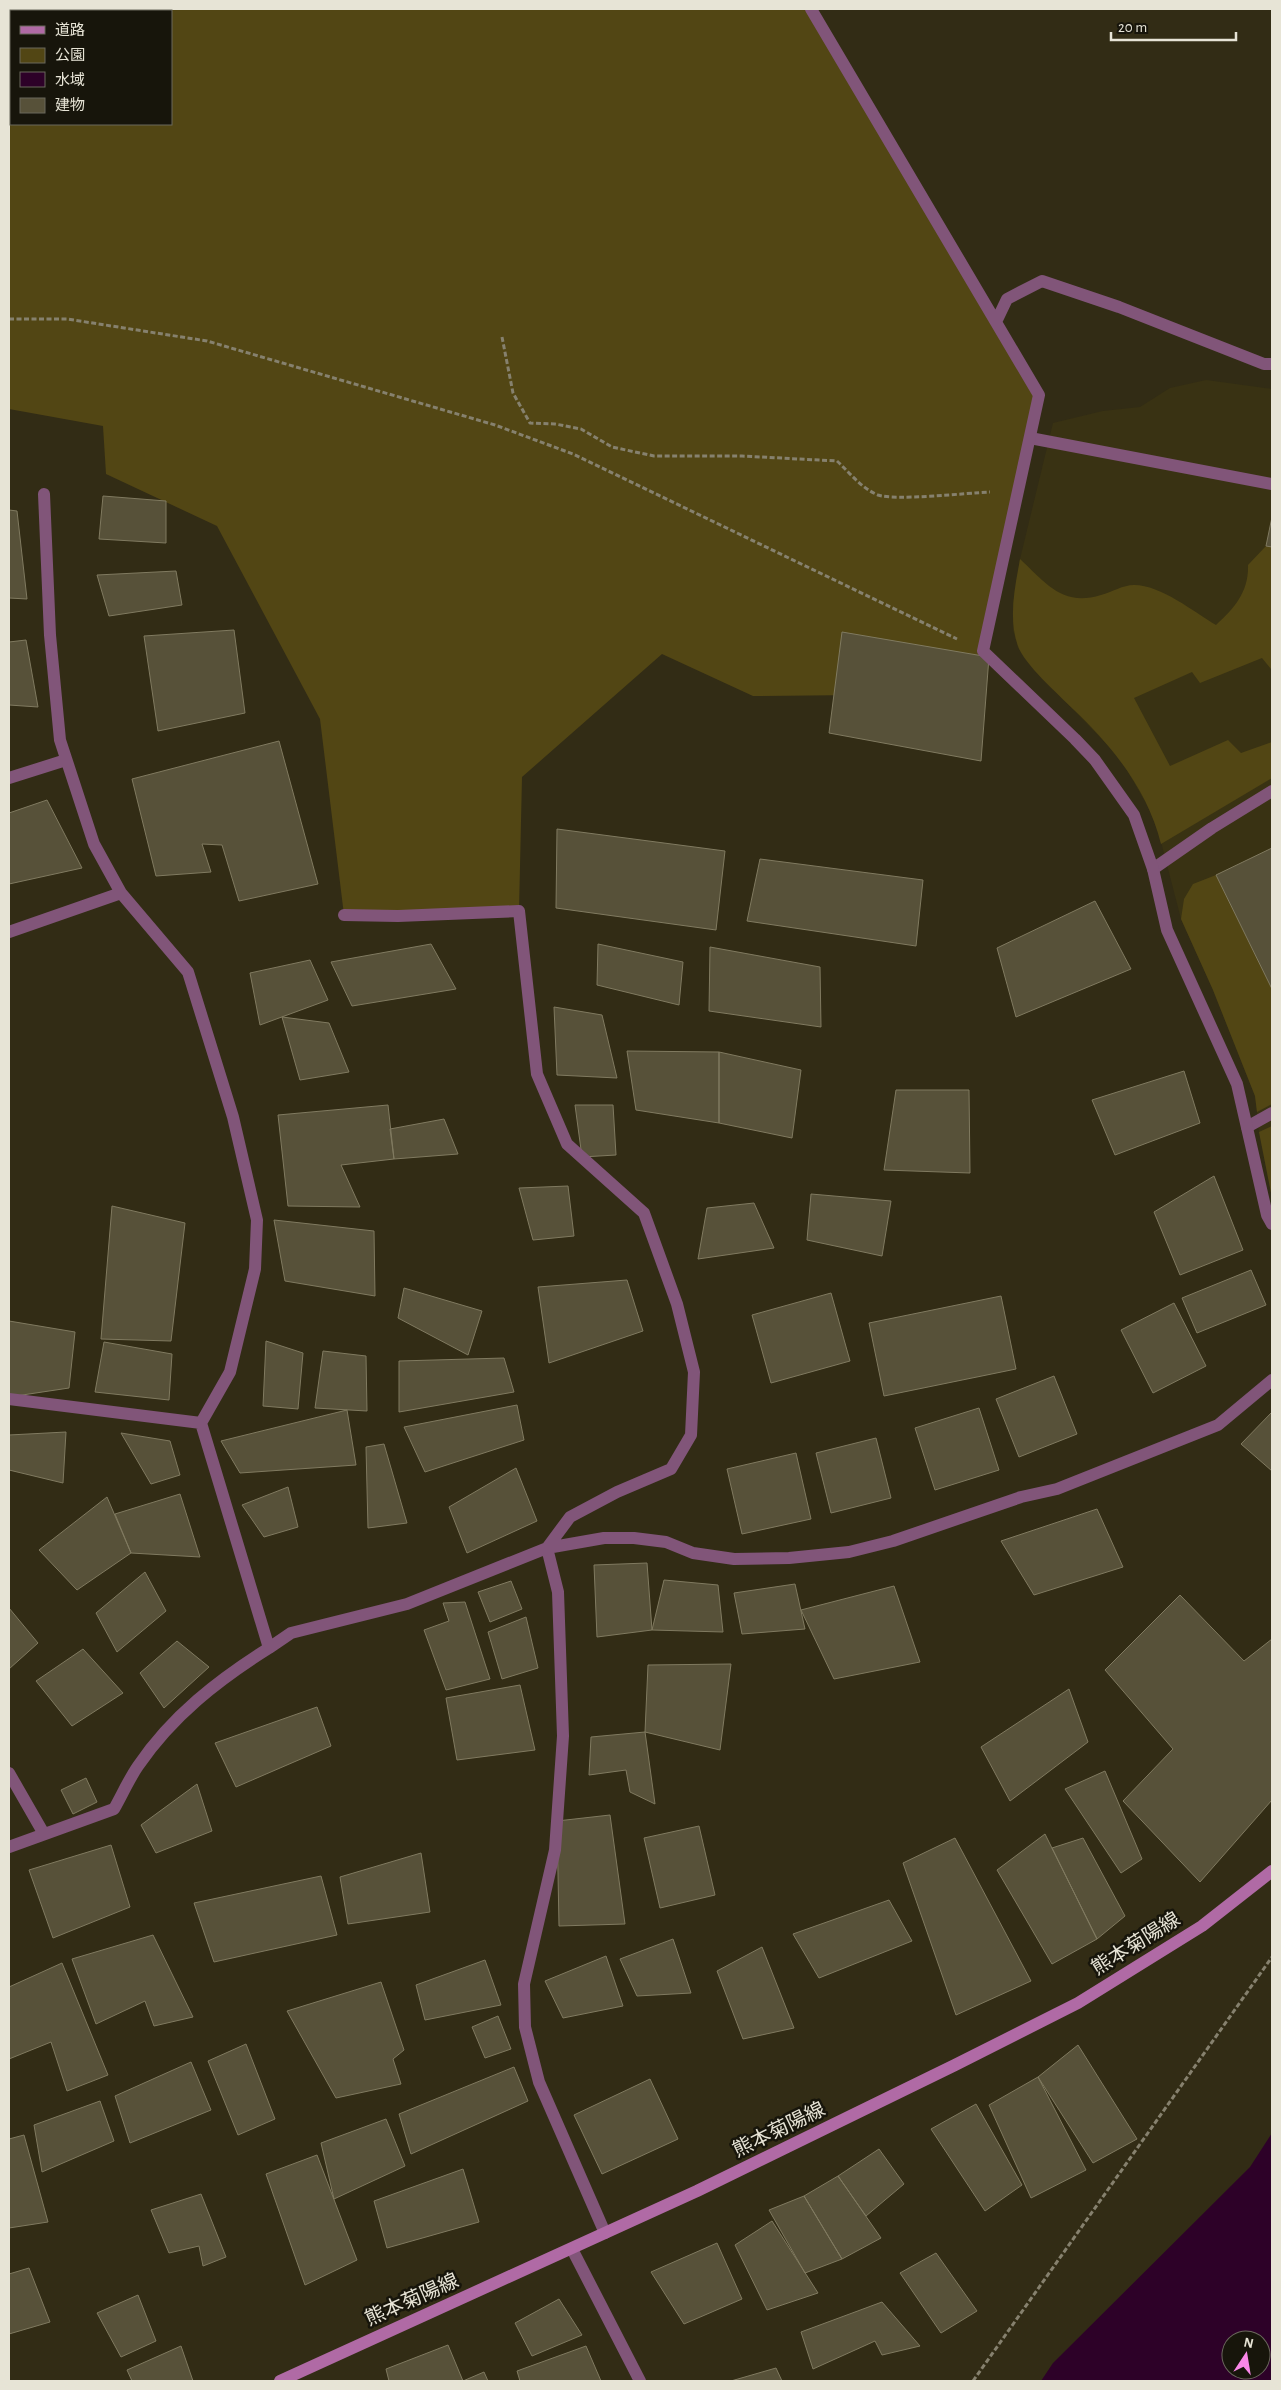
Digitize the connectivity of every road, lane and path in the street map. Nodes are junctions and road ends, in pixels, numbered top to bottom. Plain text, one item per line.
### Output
1 (811, 9) edge
2 (9, 319) edge
3 (996, 322) junction
4 (502, 337) dead end
5 (1272, 364) edge
6 (1030, 438) junction
7 (1272, 484) edge
8 (1018, 490) junction
9 (44, 494) dead end
10 (982, 652) junction
11 (66, 760) junction
12 (9, 778) edge
13 (1272, 791) edge
14 (1153, 869) junction
15 (120, 893) junction
16 (344, 915) dead end
17 (9, 932) edge
18 (1272, 1114) edge
19 (1247, 1127) junction
20 (1272, 1224) edge
21 (1272, 1380) edge
22 (9, 1399) edge
23 (202, 1423) junction
24 (547, 1548) junction
25 (268, 1648) junction
26 (9, 1773) edge
27 (44, 1834) junction
28 (9, 1847) edge
29 (1272, 1871) edge
30 (1272, 1957) edge
31 (605, 2233) junction
32 (572, 2248) junction
33 (280, 2381) edge
34 (640, 2381) edge
35 (973, 2381) edge

1 - 3 street
2 - 10 path
3 - 5 street
3 - 6 street
4 - 8 path
6 - 7 street
6 - 8 street
8 - 10 street
9 - 11 street
10 - 14 street
11 - 12 street
11 - 15 street
13 - 14 street
14 - 19 street
15 - 17 street
15 - 23 street
16 - 24 street
18 - 19 street
19 - 20 street
21 - 24 street
22 - 23 street
23 - 25 street
24 - 25 street
24 - 31 street
25 - 27 street
26 - 27 street
27 - 28 street
29 - 31 main road, 熊本菊陽線
30 - 35 path
31 - 32 main road, 熊本菊陽線
32 - 33 main road, 熊本菊陽線
32 - 34 street

